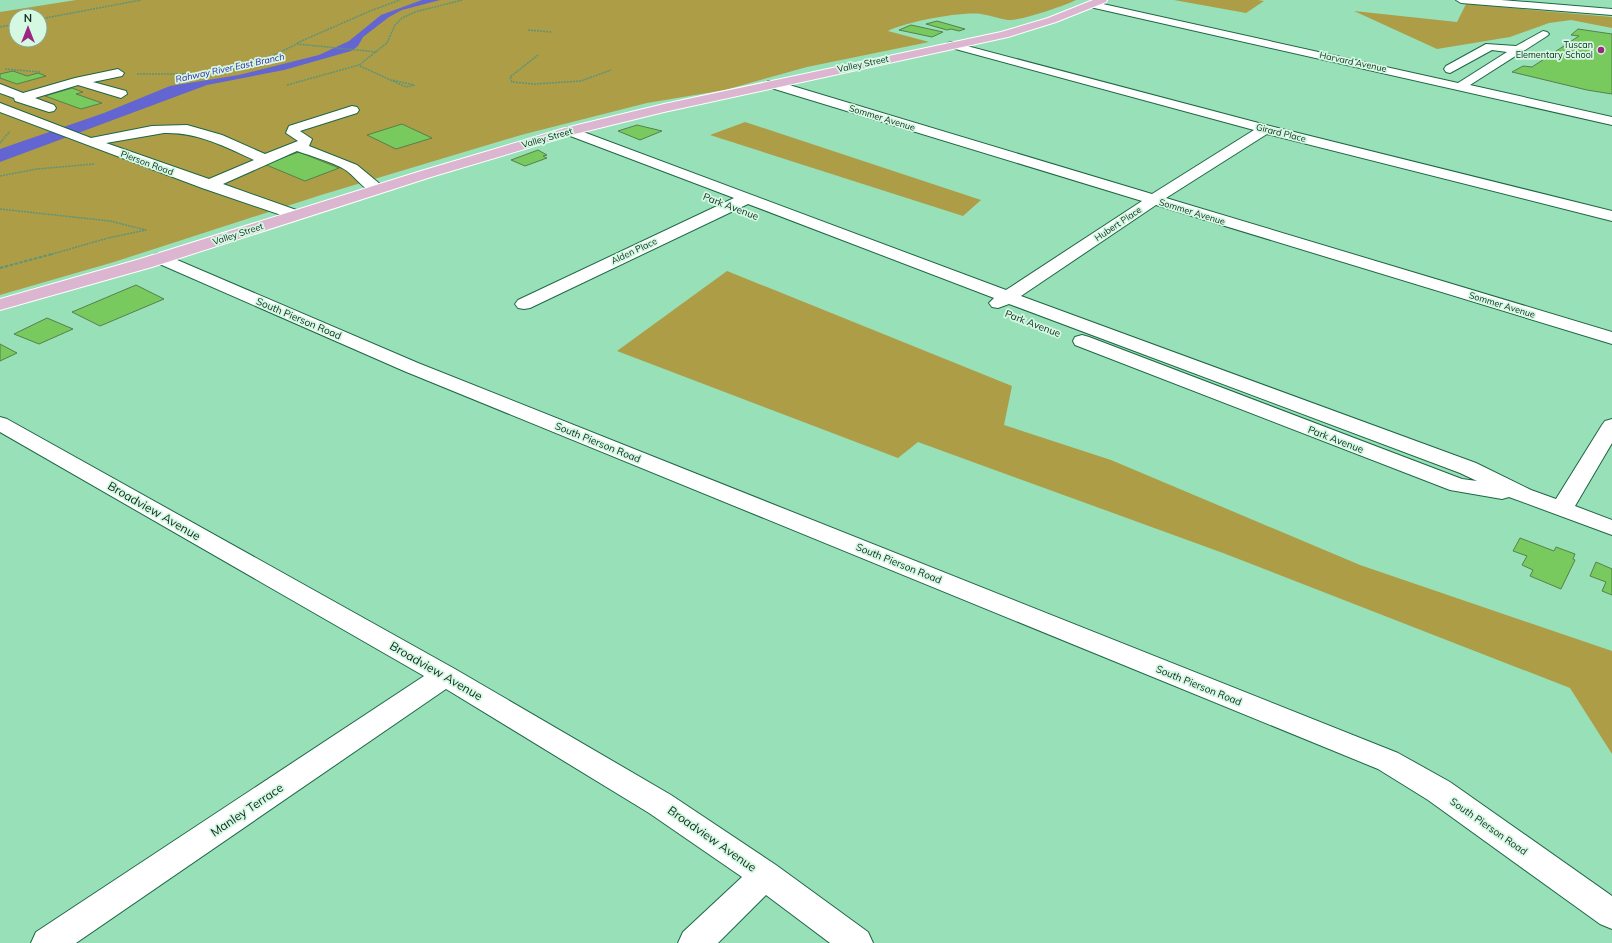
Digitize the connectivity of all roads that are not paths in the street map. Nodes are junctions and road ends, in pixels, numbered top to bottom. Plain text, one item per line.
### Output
1 (1461, 0) edge
2 (1098, 2) edge
3 (1612, 12) edge
4 (1543, 34) dead end
5 (952, 45) junction
6 (1517, 50) junction
7 (118, 73) road end
8 (1476, 75) junction
9 (79, 82) junction
10 (772, 84) junction
11 (1461, 86) junction
12 (0, 88) edge
13 (121, 94) dead end
14 (18, 97) junction
15 (0, 100) edge
16 (0, 107) edge
17 (352, 110) dead end
18 (23, 116) junction
19 (1612, 121) edge
20 (1265, 129) junction
21 (570, 131) junction
22 (547, 137) junction
23 (85, 141) junction
24 (298, 146) junction
25 (265, 160) junction
26 (207, 185) junction
27 (378, 189) junction
28 (1153, 200) junction
29 (738, 202) junction
30 (296, 215) junction
31 (1612, 216) edge
32 (161, 258) junction
33 (1000, 302) junction
34 (524, 304) dead end
35 (0, 305) edge
36 (1612, 338) edge
37 (0, 424) edge
38 (1612, 425) edge
39 (1562, 509) junction
40 (1612, 528) edge
41 (445, 676) junction
42 (765, 875) junction
43 (1612, 914) edge
44 (48, 943) edge
45 (695, 943) edge
46 (856, 943) edge

1 - 3 street
2 - 5 main road, Valley Street
2 - 11 street, Harvard Avenue
4 - 6 street
5 - 10 main road, Valley Street
5 - 20 street, Girard Place
6 - 8 street
6 - 8 street
7 - 9 street
8 - 11 street
9 - 13 street
9 - 14 street
10 - 21 main road, Valley Street
10 - 28 street, Sommer Avenue
11 - 19 street, Harvard Avenue
12 - 14 street
14 - 15 street
14 - 18 street
16 - 18 street, Pierson Road
17 - 24 street
18 - 23 street, Pierson Road
20 - 28 street, Hubert Place
20 - 31 street, Girard Place
21 - 22 main road, Valley Street
21 - 29 street, Park Avenue
22 - 27 main road, Valley Street
22 - 29 street, Park Avenue
23 - 25 street
23 - 26 street, Pierson Road
24 - 25 street
24 - 27 street
25 - 26 street
26 - 30 street, Pierson Road
27 - 30 main road, Valley Street
28 - 33 street, Hubert Place
28 - 36 street, Sommer Avenue
29 - 33 street, Park Avenue
29 - 34 street, Alden Place
30 - 32 main road, Valley Street
32 - 35 main road, Valley Street
32 - 43 street, South Pierson Road
33 - 39 street, Park Avenue
37 - 41 street, Broadview Avenue
38 - 39 street
39 - 40 street, Park Avenue
41 - 42 street, Broadview Avenue
41 - 44 street, Manley Terrace
42 - 45 street
42 - 46 street, Broadview Avenue

